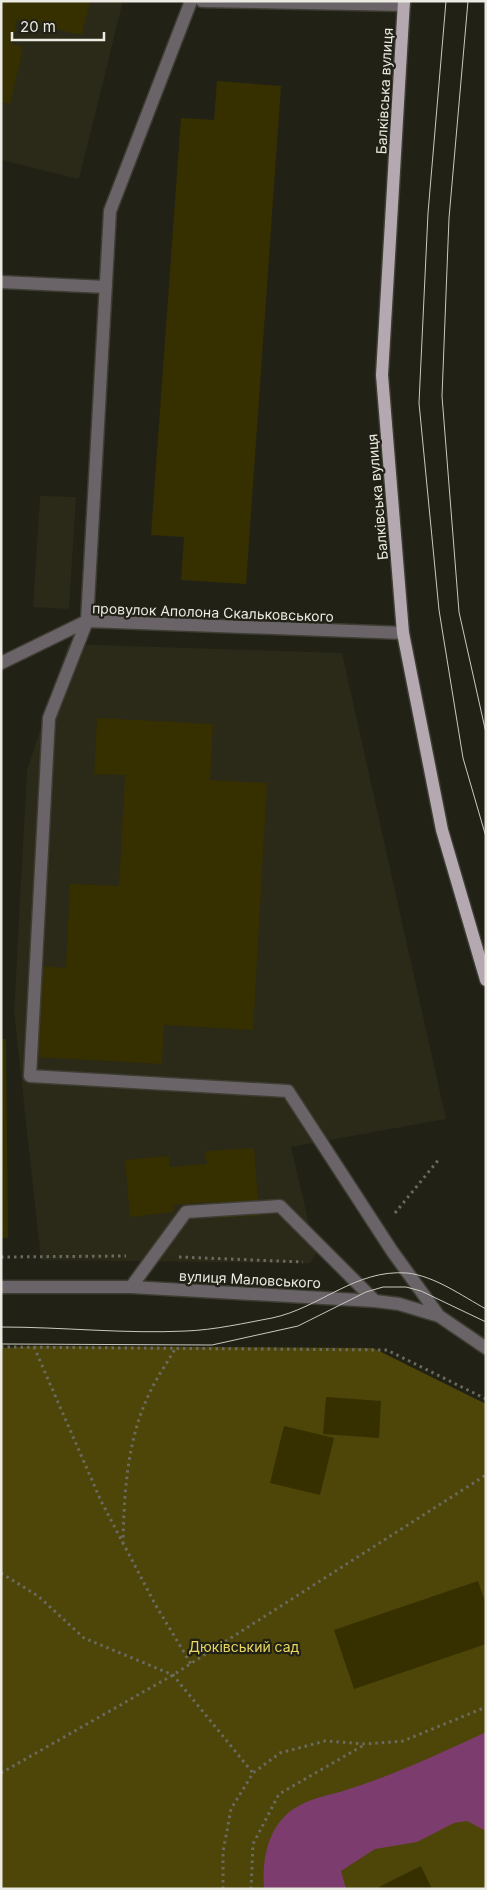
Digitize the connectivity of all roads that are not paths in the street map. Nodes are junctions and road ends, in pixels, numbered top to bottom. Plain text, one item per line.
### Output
1 (191, 1) edge
2 (202, 1) edge
3 (404, 3) edge
4 (1, 282) edge
5 (106, 287) junction
6 (88, 621) junction
7 (403, 633) junction
8 (1, 663) edge
9 (486, 980) edge
10 (1, 1287) edge
11 (131, 1287) junction
12 (375, 1301) junction
13 (439, 1316) junction
14 (486, 1348) edge

1 - 5 street
2 - 3 street
3 - 7 main road, Балківська вулиця
4 - 5 street
5 - 6 street
6 - 7 street, провулок Аполона Скальковського
6 - 8 street, провулок Аполона Скальковського
6 - 13 street
7 - 9 main road, Балківська вулиця
10 - 11 street, вулиця Маловського
11 - 12 street, вулиця Маловського
11 - 12 street
12 - 13 street, вулиця Маловського
13 - 14 street, вулиця Маловського

